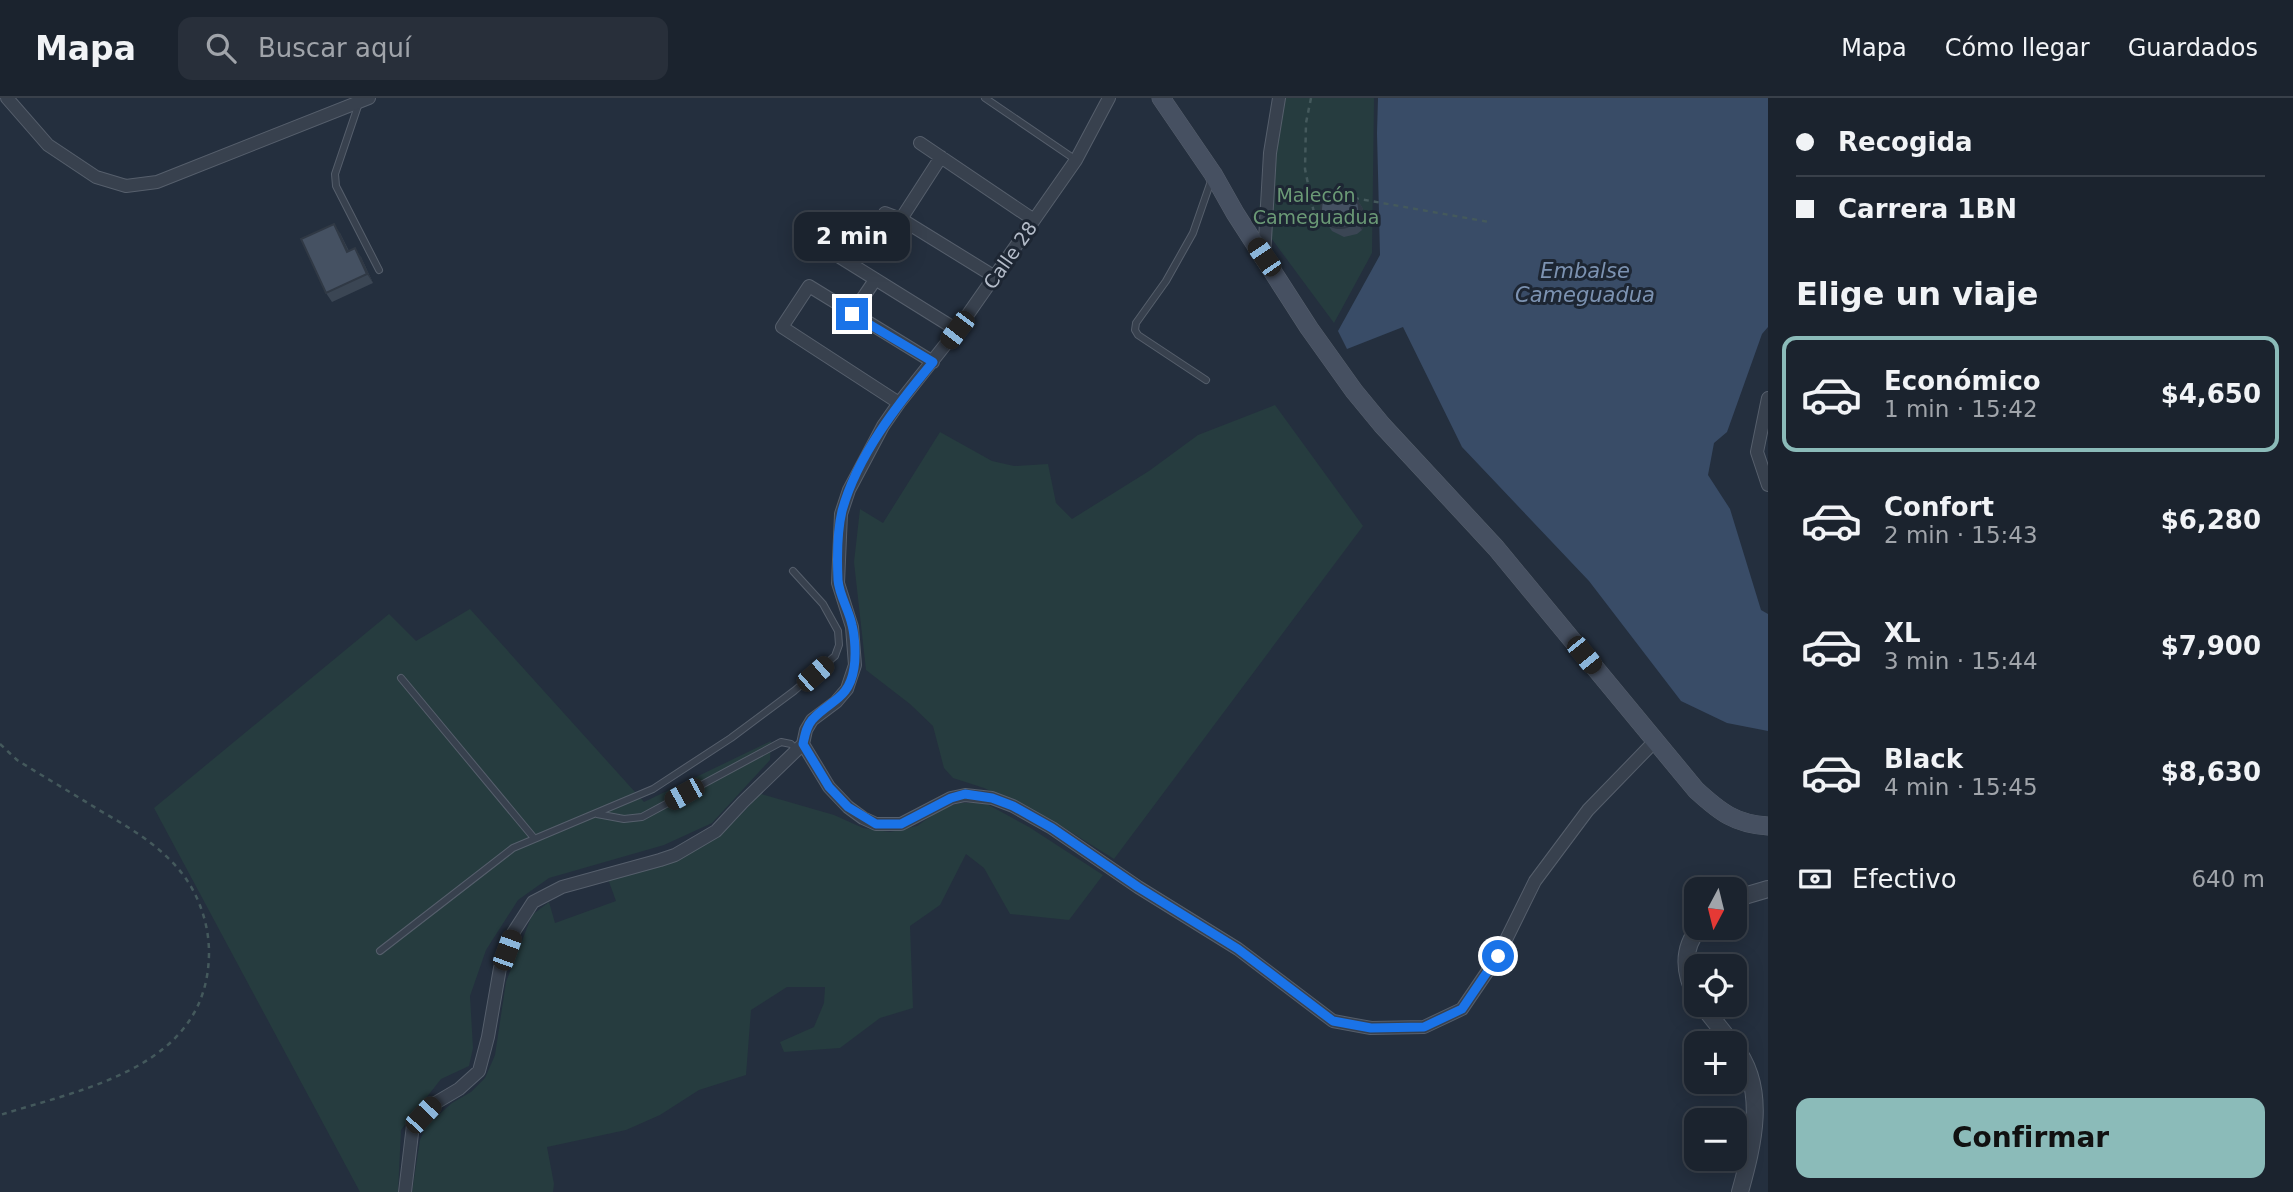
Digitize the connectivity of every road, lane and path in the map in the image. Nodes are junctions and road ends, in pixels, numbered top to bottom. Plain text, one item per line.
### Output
1 (7, 98) edge
2 (985, 98) edge
3 (1109, 98) edge
4 (1161, 98) edge
5 (1279, 98) edge
6 (1311, 98) edge
7 (364, 100) edge
8 (920, 143) dead end
9 (941, 157) junction
10 (1076, 160) junction
11 (1213, 174) junction
12 (1310, 193) junction
13 (1337, 196) edge
14 (1351, 197) edge
15 (885, 213) dead end
16 (901, 219) junction
17 (1034, 220) junction
18 (1489, 222) dead end
19 (1317, 228) dead end
20 (830, 251) dead end
21 (1264, 257) junction
22 (379, 270) dead end
23 (995, 277) junction
24 (875, 280) junction
25 (852, 314) junction
26 (957, 330) junction
27 (933, 362) junction
28 (1206, 380) dead end
29 (1768, 398) edge
30 (899, 403) junction
31 (1768, 485) edge
32 (793, 571) dead end
33 (401, 678) dead end
34 (1654, 741) junction
35 (0, 744) edge
36 (800, 747) junction
37 (596, 814) junction
38 (1768, 826) edge
39 (534, 838) junction
40 (1768, 889) edge
41 (1747, 896) edge
42 (380, 951) dead end
43 (1711, 1017) edge
44 (1723, 1031) edge
45 (1747, 1071) edge
46 (0, 1115) edge
47 (405, 1192) edge
48 (1740, 1192) edge

1 - 7 street
2 - 10 lane
3 - 10 street, Calle 28
4 - 11 main road
5 - 21 street
6 - 12 path
7 - 22 lane
8 - 9 street
9 - 16 street
9 - 17 street
10 - 17 street, Calle 28
11 - 21 main road
11 - 28 lane
12 - 13 path
12 - 19 path
14 - 18 path
15 - 16 street
16 - 23 street
17 - 23 street, Calle 28
20 - 24 street
21 - 34 main road
23 - 26 street, Calle 28
24 - 25 street
24 - 26 street
25 - 27 street
25 - 30 street
26 - 27 street, Calle 28
27 - 30 street, Calle 28
29 - 31 street
30 - 36 street, Calle 28
32 - 37 lane
33 - 39 lane
34 - 36 street
34 - 38 main road
35 - 46 path
36 - 37 lane
36 - 47 street, Calle 28
37 - 39 lane
39 - 42 lane
40 - 41 street
43 - 44 street
45 - 48 street

